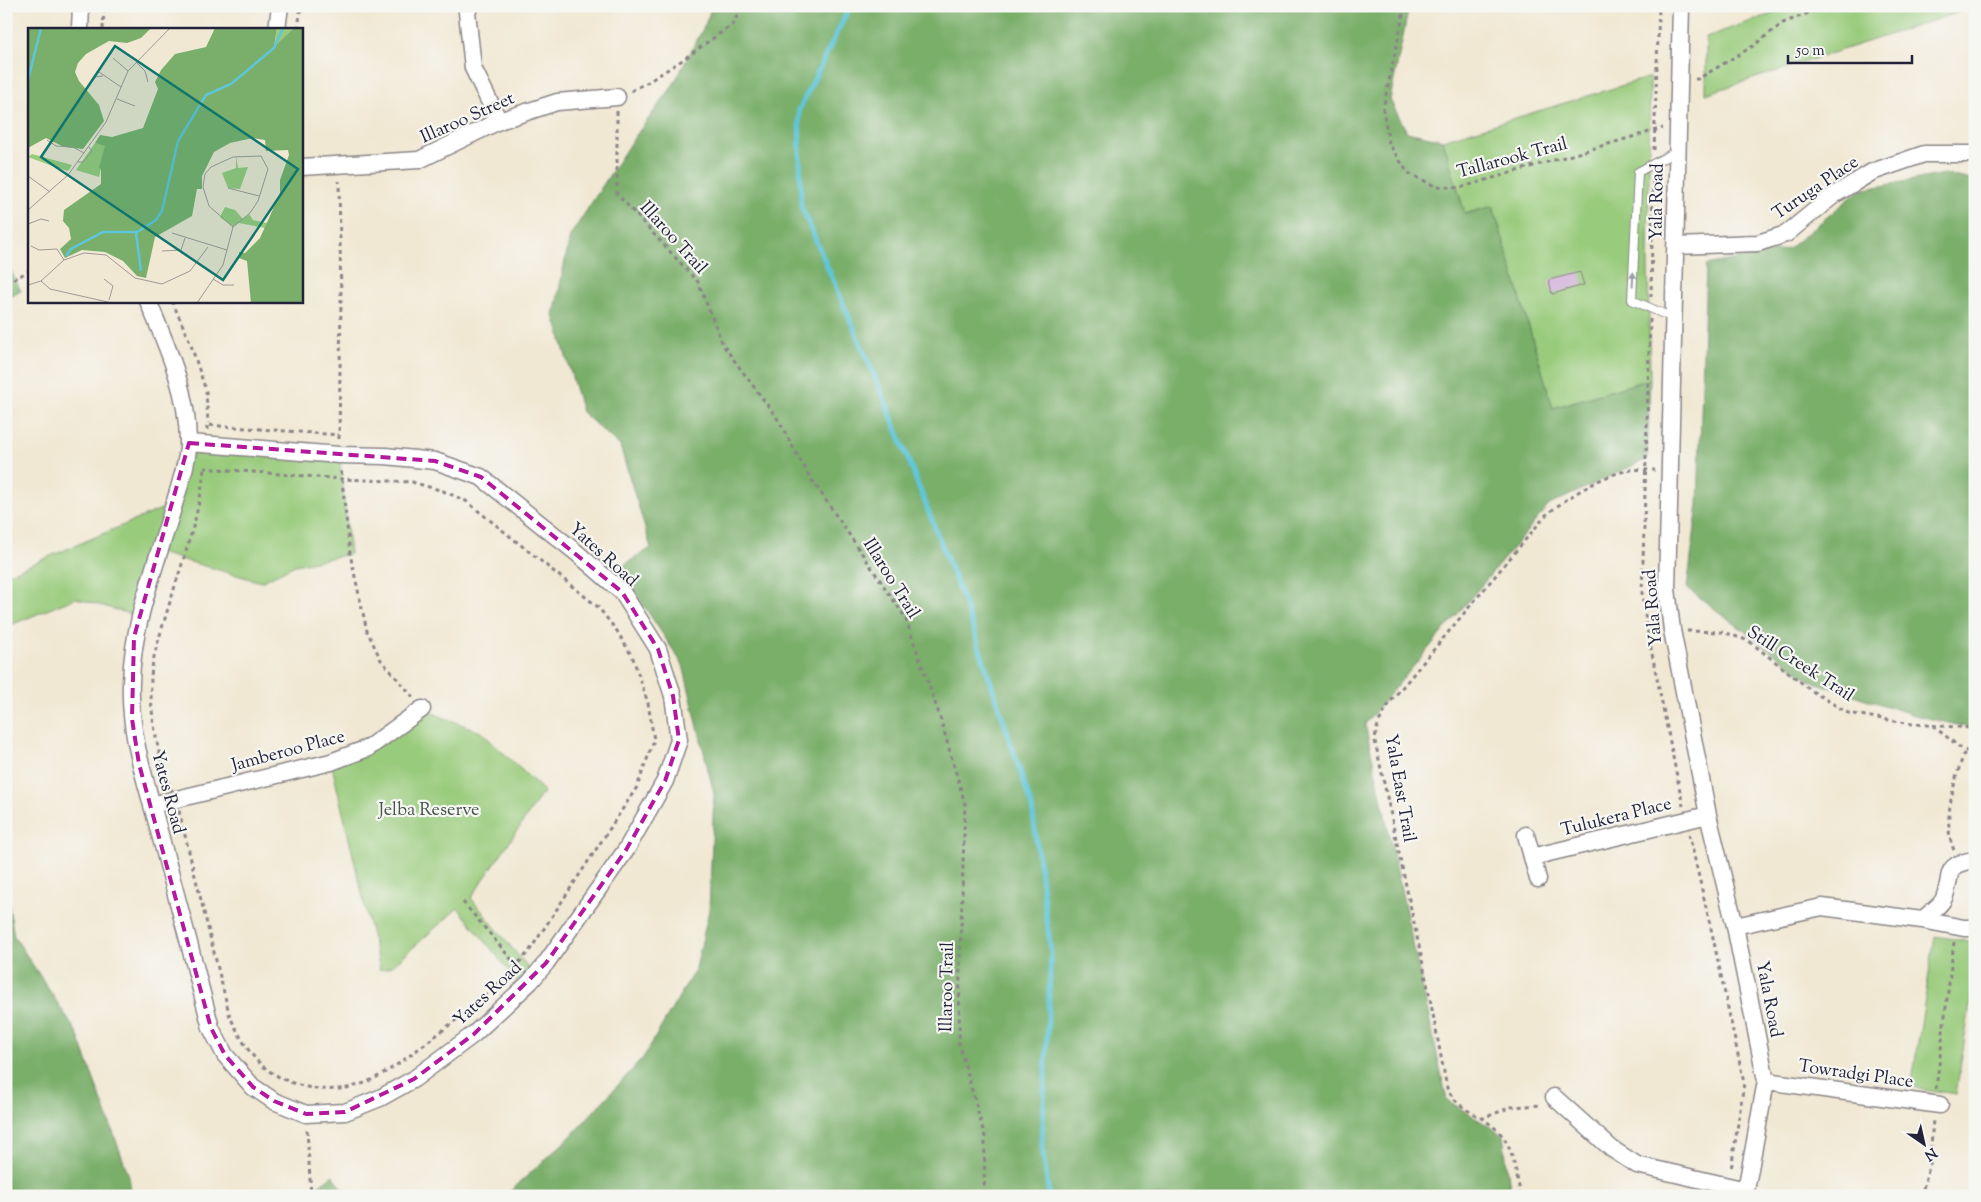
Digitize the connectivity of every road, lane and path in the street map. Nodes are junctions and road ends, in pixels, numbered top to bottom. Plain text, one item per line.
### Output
1 (81, 6) edge
2 (104, 6) edge
3 (280, 6) edge
4 (301, 6) edge
5 (470, 6) edge
6 (742, 6) edge
7 (1405, 6) edge
8 (1681, 6) edge
9 (1826, 6) edge
10 (80, 28) edge
11 (103, 28) edge
12 (277, 28) edge
13 (298, 28) edge
14 (1656, 78) dead end
15 (1678, 78) junction
16 (617, 97) junction
17 (499, 121) junction
18 (1677, 124) junction
19 (1677, 150) junction
20 (1975, 154) edge
21 (339, 166) junction
22 (302, 167) edge
23 (1676, 246) junction
24 (28, 272) edge
25 (6, 284) edge
26 (148, 302) edge
27 (172, 302) edge
28 (1673, 318) junction
29 (208, 423) dead end
30 (189, 443) junction
31 (339, 456) junction
32 (1669, 470) junction
33 (1672, 630) junction
34 (422, 709) joint
35 (1932, 726) junction
36 (1975, 726) edge
37 (1965, 750) junction
38 (1975, 754) edge
39 (152, 806) junction
40 (1708, 814) junction
41 (1526, 835) dead end
42 (1532, 857) junction
43 (1967, 861) edge
44 (1538, 879) dead end
45 (463, 902) dead end
46 (1922, 920) junction
47 (1735, 926) junction
48 (1956, 926) junction
49 (1975, 928) edge
50 (530, 982) junction
51 (1766, 1082) junction
52 (1556, 1099) joint
53 (1937, 1104) junction
54 (306, 1114) junction
55 (1480, 1119) junction
56 (1745, 1193) edge
57 (310, 1196) edge
58 (984, 1196) edge
59 (1521, 1196) edge
60 (1921, 1196) edge

1 - 10 street
2 - 11 path
3 - 12 street
4 - 13 path
5 - 17 street
6 - 16 path
7 - 18 path, Tallarook Trail
8 - 15 street, Yala Road
9 - 15 path
14 - 15 path
15 - 18 street, Yala Road
16 - 17 street, Illaroo Street
16 - 58 path, Illaroo Trail
17 - 21 street, Illaroo Street
18 - 19 street, Yala Road
19 - 23 street, Yala Road
28 -> 19 lane
20 - 23 street, Turuga Place
21 - 22 street, Illaroo Street
21 - 31 path
23 - 28 street, Yala Road
24 - 25 path
26 - 30 street, Yates Road
27 - 29 path
28 - 32 street, Yala Road
30 - 31 street, Yates Road
30 - 39 street, Yates Road
31 - 34 path
31 - 50 street, Yates Road
32 - 33 street, Yala Road
32 - 55 path, Yala East Trail
33 - 35 path, Still Creek Trail
33 - 40 street, Yala Road
34 - 39 street, Jamberoo Place
35 - 36 path, Still Creek Trail
35 - 37 path
37 - 38 path
37 - 43 path
39 - 54 street, Yates Road
40 - 42 street, Tulukera Place
40 - 47 street, Yala Road
41 - 42 street
42 - 44 street
43 - 46 street
45 - 50 path
46 - 47 street
46 - 48 street
47 - 51 street, Yala Road
48 - 49 street
48 - 53 path
50 - 54 street, Yates Road
51 - 53 street, Towradgi Place
51 - 56 street, Yala Road
52 - 55 path
52 - 56 street
53 - 60 path
54 - 57 path
55 - 59 path, Yala East Trail

